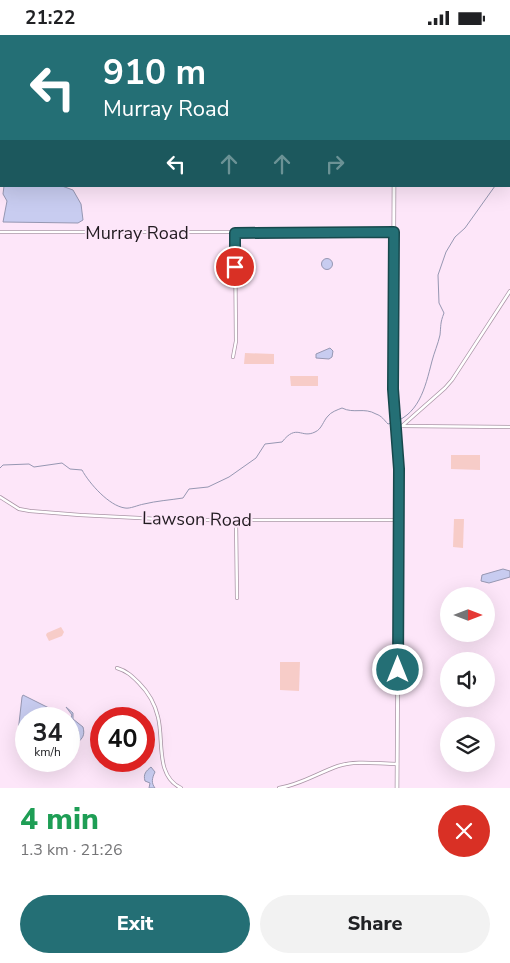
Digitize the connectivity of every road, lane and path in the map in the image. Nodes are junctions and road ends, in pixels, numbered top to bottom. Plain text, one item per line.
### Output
1 (394, 187) edge
2 (0, 232) edge
3 (394, 232) junction
4 (235, 233) junction
5 (510, 291) edge
6 (233, 357) dead end
7 (402, 426) junction
8 (510, 427) edge
9 (395, 429) junction
10 (0, 497) edge
11 (236, 520) junction
12 (398, 520) junction
13 (237, 598) dead end
14 (117, 668) dead end
15 (397, 765) junction
16 (174, 787) edge
17 (181, 788) edge
18 (279, 788) edge
19 (397, 788) edge

1 - 3 street
2 - 4 street, Murray Road
3 - 4 street, Murray Road
3 - 9 street
4 - 6 street
5 - 7 street
7 - 8 street
7 - 9 street
9 - 12 street
10 - 11 street, Lawson Road
11 - 12 street, Lawson Road
11 - 13 street
12 - 15 street
14 - 16 street
15 - 18 street
15 - 19 street
16 - 17 street

